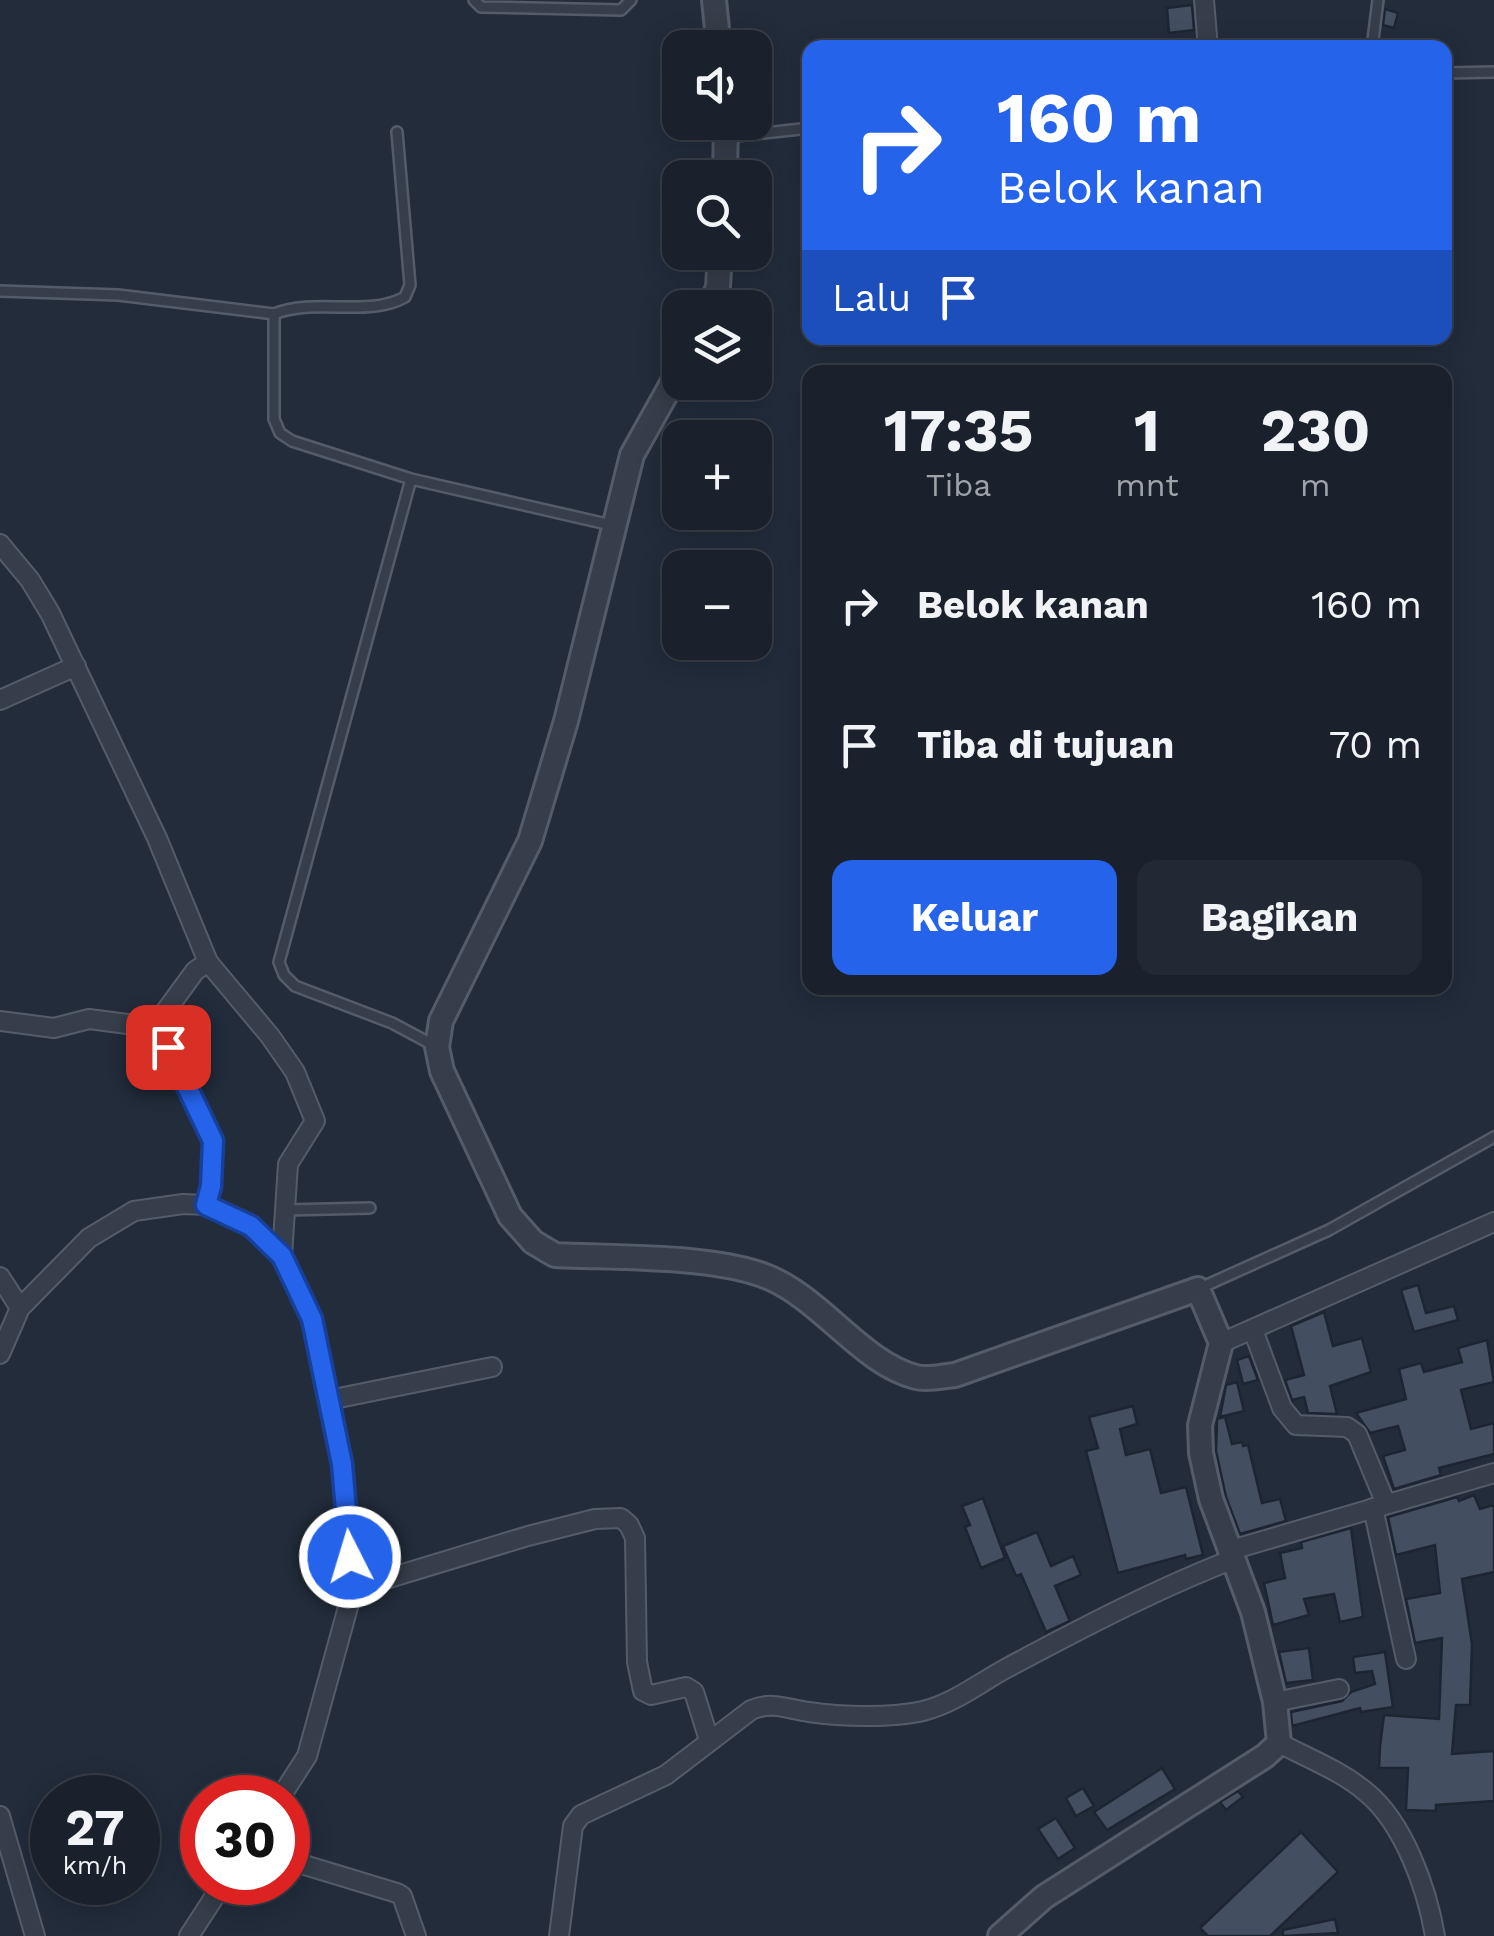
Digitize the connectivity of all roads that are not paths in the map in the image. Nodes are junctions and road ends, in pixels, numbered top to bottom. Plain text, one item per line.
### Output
1 (474, 0) edge
2 (631, 0) edge
3 (714, 0) edge
4 (1204, 0) edge
5 (1378, 0) edge
6 (717, 30) edge
7 (1207, 40) edge
8 (1373, 40) edge
9 (1452, 72) edge
10 (1494, 72) edge
11 (802, 128) edge
12 (772, 129) edge
13 (398, 132) dead end
14 (0, 290) edge
15 (274, 314) junction
16 (663, 400) edge
17 (412, 479) junction
18 (614, 526) junction
19 (0, 544) edge
20 (76, 666) junction
21 (0, 700) edge
22 (208, 962) junction
23 (0, 1021) edge
24 (157, 1023) junction
25 (437, 1047) junction
26 (1494, 1138) edge
27 (206, 1205) junction
28 (370, 1208) dead end
29 (284, 1210) junction
30 (1494, 1222) edge
31 (282, 1256) junction
32 (0, 1277) edge
33 (1198, 1289) junction
34 (20, 1308) junction
35 (1253, 1330) junction
36 (1221, 1343) junction
37 (0, 1354) edge
38 (492, 1366) dead end
39 (329, 1400) junction
40 (1494, 1473) edge
41 (1380, 1506) junction
42 (1230, 1556) junction
43 (353, 1588) junction
44 (1406, 1659) dead end
45 (1339, 1690) dead end
46 (1275, 1702) junction
47 (709, 1740) junction
48 (1279, 1742) junction
49 (295, 1775) edge
50 (0, 1816) edge
51 (310, 1866) edge
52 (209, 1905) edge
53 (35, 1936) edge
54 (189, 1936) edge
55 (416, 1936) edge
56 (559, 1936) edge
57 (1000, 1936) edge
58 (1435, 1936) edge

1 - 2 lane
3 - 6 street
4 - 7 street
5 - 8 lane
9 - 10 lane
11 - 12 lane
13 - 15 lane
14 - 15 lane
15 - 17 lane
16 - 18 street
17 - 18 lane
17 - 25 lane
18 - 25 street
19 - 20 street
20 - 21 street
20 - 22 street
22 - 24 street
22 - 29 street
23 - 24 street
24 - 27 street
25 - 33 street
26 - 33 lane
27 - 31 street
27 - 34 street
28 - 29 lane
29 - 31 street
30 - 35 street
31 - 39 street
32 - 34 street
33 - 36 street
34 - 37 street
35 - 36 street
35 - 41 street
36 - 42 street
38 - 39 street
39 - 43 street
40 - 41 street
41 - 42 street
41 - 44 street
42 - 46 street
42 - 47 street
43 - 47 street
43 - 49 street
45 - 46 street
46 - 48 street
47 - 56 street
48 - 57 street
48 - 58 street
50 - 53 street
51 - 55 street
52 - 54 street

